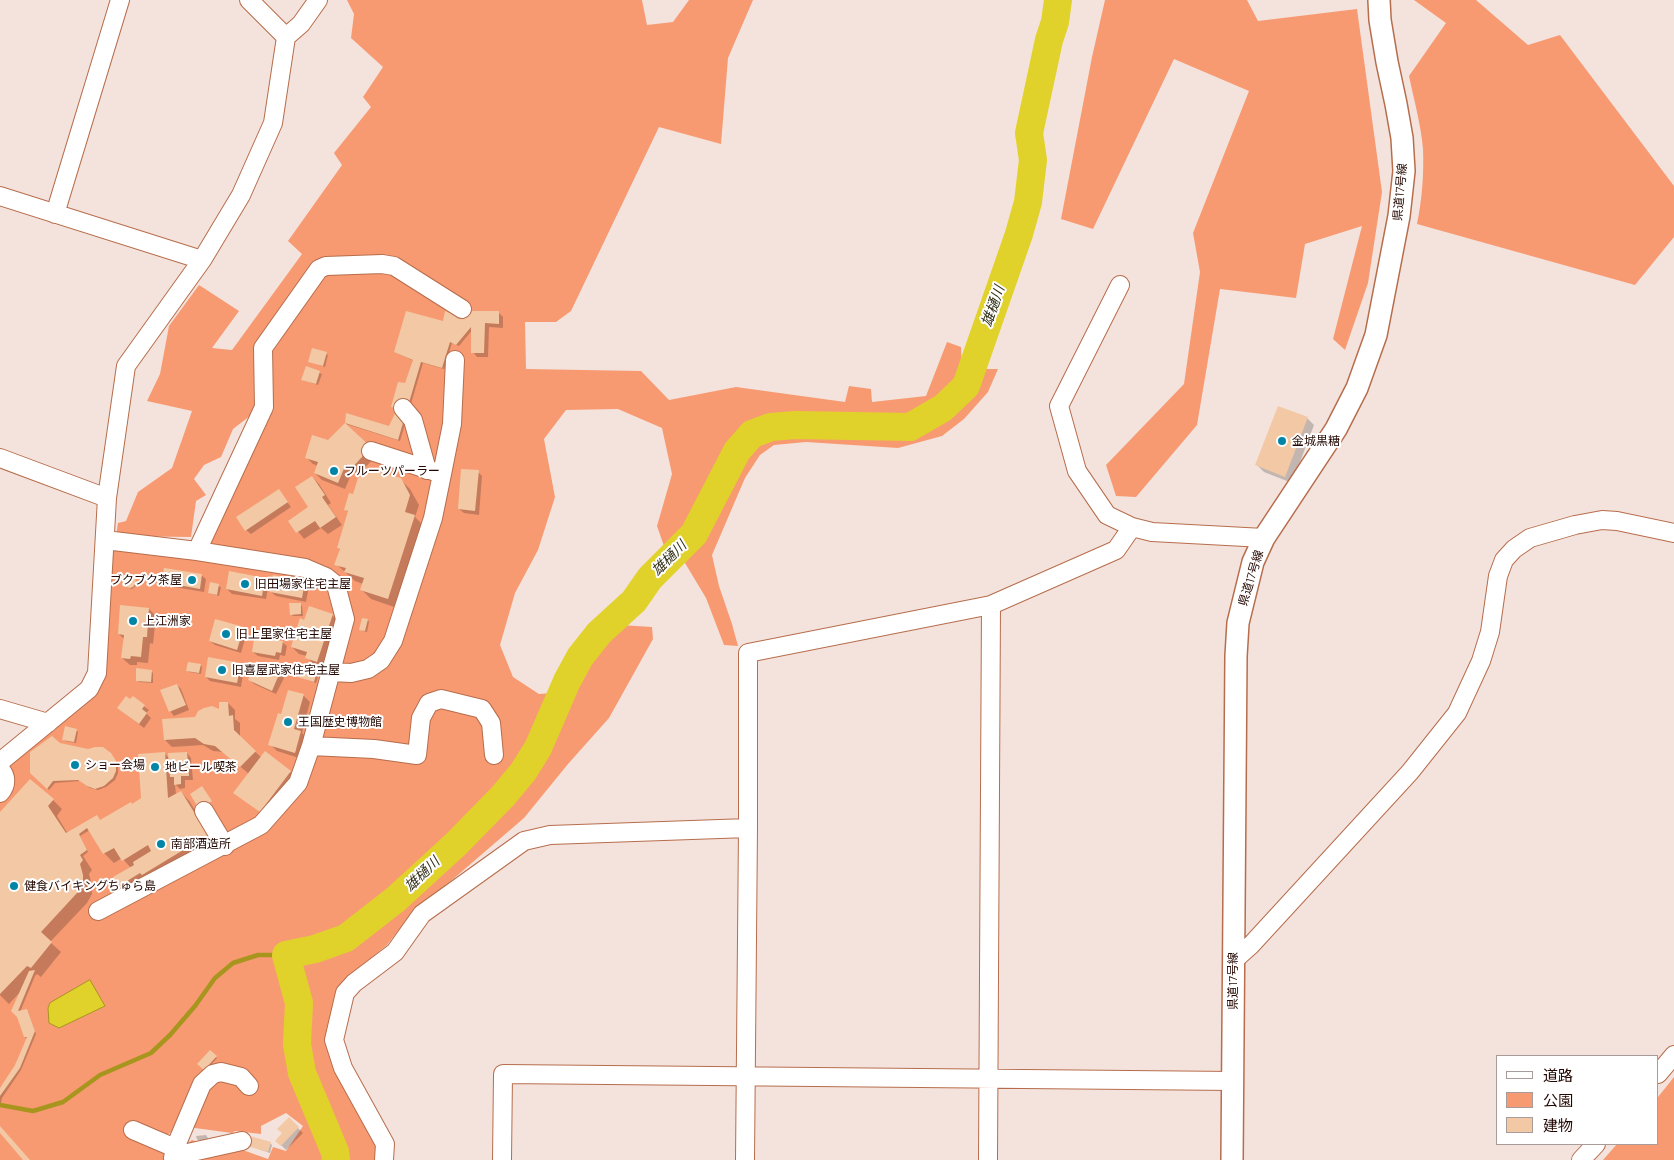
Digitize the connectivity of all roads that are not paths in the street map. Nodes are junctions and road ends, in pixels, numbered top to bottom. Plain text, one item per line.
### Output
1 (120, 0) edge
2 (249, 0) edge
3 (318, 0) edge
4 (1380, 0) edge
5 (286, 37) junction
6 (0, 196) edge
7 (55, 214) junction
8 (202, 260) junction
9 (1120, 285) dead end
10 (462, 308) dead end
11 (455, 360) dead end
12 (403, 408) dead end
13 (370, 452) dead end
14 (0, 458) edge
15 (434, 472) junction
16 (107, 498) junction
17 (1132, 527) junction
18 (1674, 533) edge
19 (1264, 538) junction
20 (105, 540) junction
21 (197, 551) junction
22 (991, 605) junction
23 (332, 672) junction
24 (0, 709) edge
25 (48, 723) junction
26 (311, 746) junction
27 (494, 755) dead end
28 (0, 762) edge
29 (0, 768) edge
30 (0, 793) edge
31 (204, 811) dead end
32 (748, 828) junction
33 (225, 846) junction
34 (98, 911) dead end
35 (1233, 961) junction
36 (1674, 1055) edge
37 (1659, 1073) edge
38 (746, 1076) junction
39 (989, 1078) junction
40 (1233, 1081) junction
41 (249, 1086) dead end
42 (133, 1130) dead end
43 (242, 1141) dead end
44 (1595, 1145) edge
45 (174, 1154) edge
46 (384, 1160) edge
47 (502, 1160) edge
48 (745, 1160) edge
49 (988, 1160) edge
50 (1232, 1160) edge
51 (1581, 1160) edge

1 - 7 street
2 - 5 street
3 - 5 street
4 - 19 main road, 県道17号線
5 - 8 street
6 - 7 street
7 - 8 street
8 - 16 street
9 - 17 street
10 - 21 street
11 - 15 street
12 - 15 street
13 - 15 street
14 - 16 street
15 - 23 street
16 - 20 street
17 - 19 street
17 - 22 street
18 - 35 street
19 - 35 main road, 県道17号線
20 - 21 street
20 - 25 street
21 - 23 street
22 - 32 street
22 - 39 street
23 - 26 street
24 - 25 street
25 - 28 street
26 - 27 street
26 - 33 street
29 - 30 street
31 - 33 street
32 - 38 street
32 - 46 street
33 - 34 street
35 - 40 main road, 県道17号線
36 - 37 street
38 - 39 street
38 - 47 street
38 - 48 street
39 - 40 street
39 - 49 street
40 - 50 main road, 県道17号線
41 - 45 street
42 - 45 street
43 - 45 street
44 - 51 street

